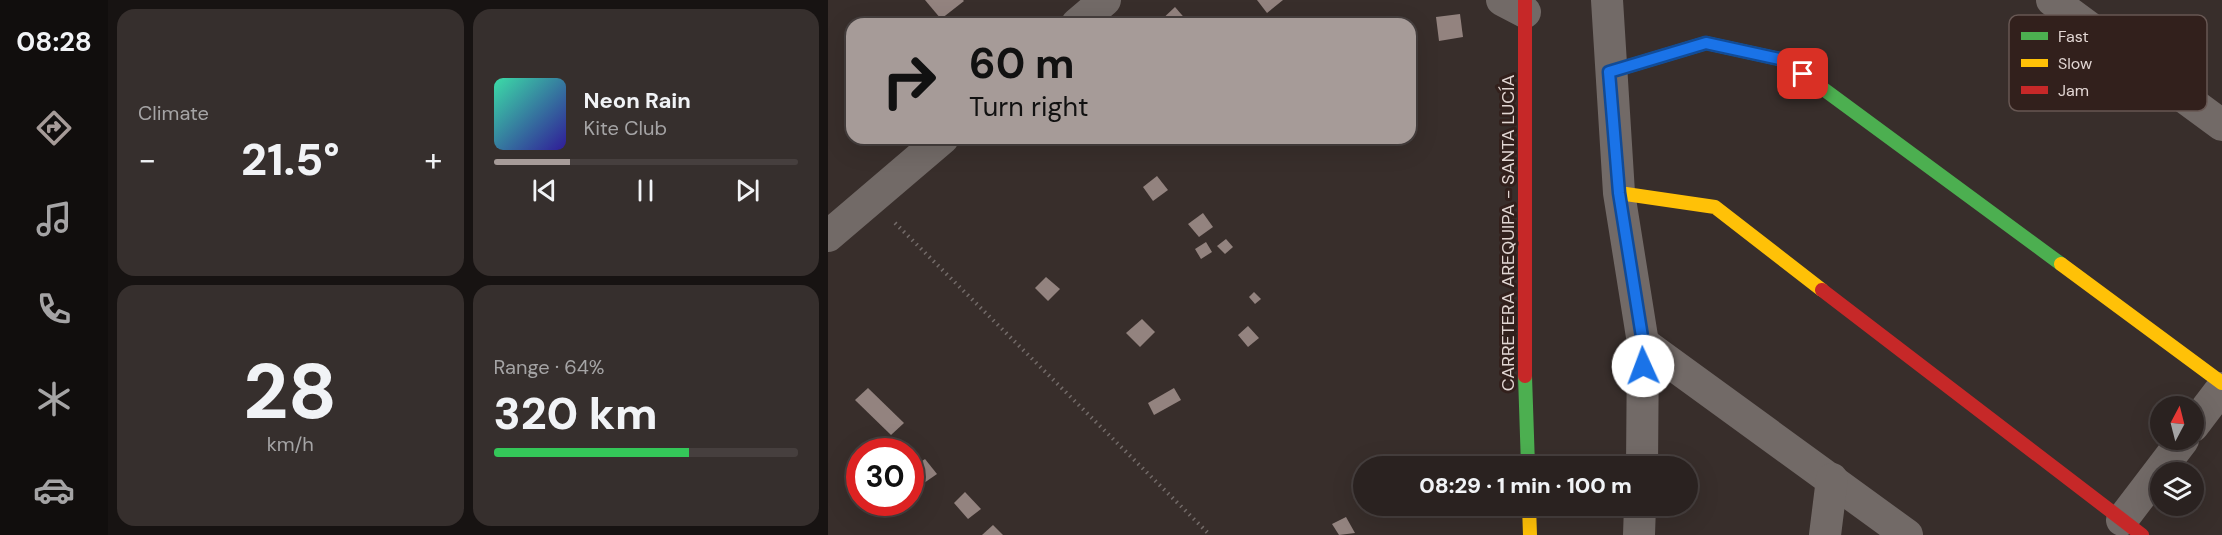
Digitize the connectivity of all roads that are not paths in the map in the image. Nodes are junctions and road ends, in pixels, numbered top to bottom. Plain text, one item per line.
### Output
1 (1105, 0) edge
2 (1607, 0) edge
3 (2052, 0) edge
4 (1517, 4) edge
5 (2072, 15) edge
6 (1084, 18) edge
7 (1609, 72) junction
8 (2203, 111) edge
9 (2222, 125) edge
10 (936, 144) edge
11 (1619, 193) junction
12 (828, 236) edge
13 (1643, 343) junction
14 (2222, 383) edge
15 (2222, 388) edge
16 (2204, 412) edge
17 (2177, 450) edge
18 (1528, 456) edge
19 (1642, 456) edge
20 (1832, 479) junction
21 (1529, 516) edge
22 (1640, 516) edge
23 (2132, 527) edge
24 (1530, 535) edge
25 (1639, 535) edge
26 (1825, 535) edge
27 (1907, 535) edge

1 - 6 street
2 - 7 street
3 - 5 street
4 - 18 street, CARRETERA AREQUIPA - SANTA LUCÍA
7 - 11 street
7 - 14 street
8 - 9 street
10 - 12 street
11 - 13 street
11 - 23 street
13 - 19 street
13 - 20 street
15 - 16 street
17 - 23 street
20 - 26 street
20 - 27 street
21 - 24 street
22 - 25 street

